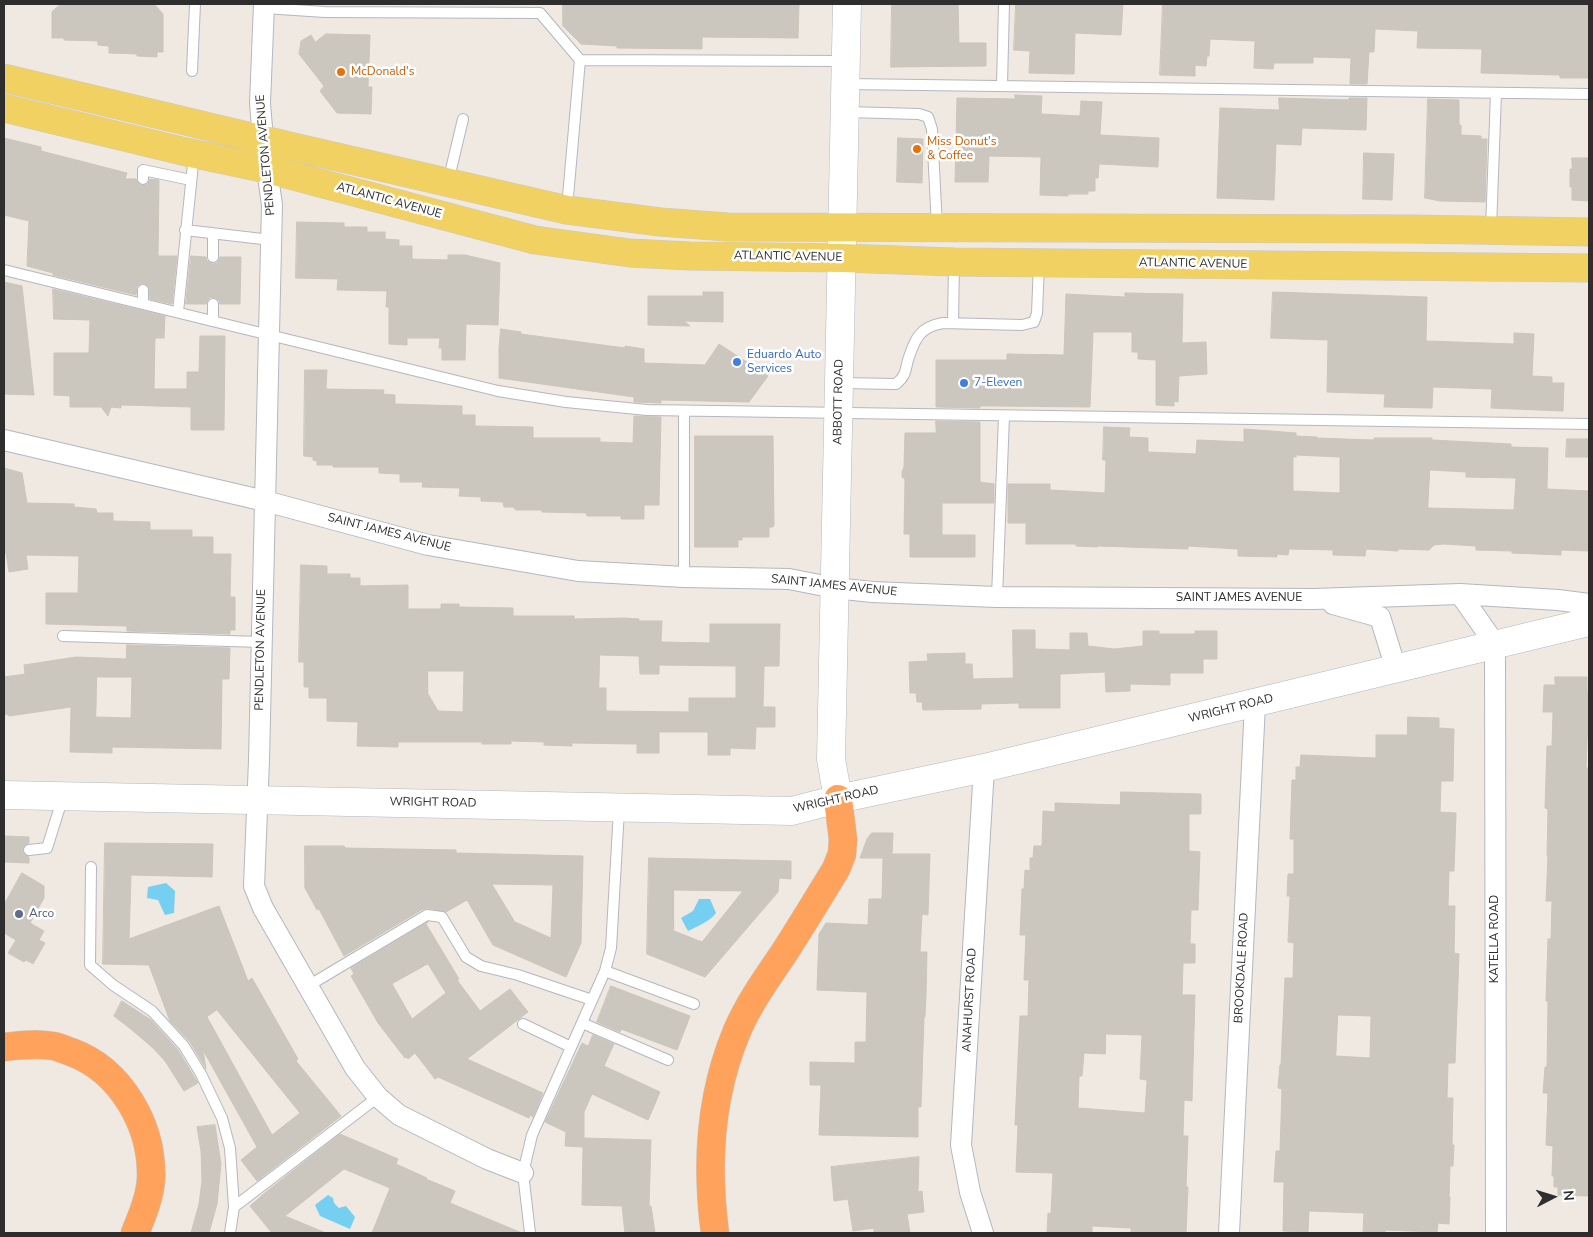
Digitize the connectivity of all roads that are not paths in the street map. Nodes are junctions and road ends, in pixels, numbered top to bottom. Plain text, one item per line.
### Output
1 (195, 4) edge
2 (847, 4) edge
3 (1004, 4) edge
4 (264, 6) edge
5 (325, 8) edge
6 (580, 60) junction
7 (192, 71) dead end
8 (846, 73) junction
9 (4, 78) edge
10 (1002, 86) junction
11 (1496, 93) junction
12 (1589, 94) edge
13 (4, 108) edge
14 (845, 112) junction
15 (463, 120) dead end
16 (263, 140) junction
17 (194, 153) junction
18 (267, 168) junction
19 (143, 179) dead end
20 (191, 180) junction
21 (448, 183) junction
22 (567, 210) junction
23 (843, 227) junction
24 (936, 228) junction
25 (186, 230) junction
26 (1491, 230) junction
27 (1589, 232) edge
28 (213, 234) junction
29 (271, 240) junction
30 (213, 257) dead end
31 (842, 258) junction
32 (954, 262) junction
33 (1039, 262) junction
34 (1589, 268) edge
35 (4, 270) edge
36 (143, 290) dead end
37 (143, 304) junction
38 (213, 304) dead end
39 (178, 312) junction
40 (213, 320) junction
41 (953, 323) junction
42 (268, 334) junction
43 (840, 383) junction
44 (684, 412) junction
45 (839, 413) junction
46 (1004, 416) junction
47 (1589, 424) edge
48 (4, 440) edge
49 (265, 501) junction
50 (684, 577) junction
51 (835, 588) junction
52 (1460, 594) junction
53 (997, 597) junction
54 (1314, 599) junction
55 (1589, 604) edge
56 (1589, 622) edge
57 (63, 636) dead end
58 (262, 642) junction
59 (1495, 644) junction
60 (1396, 669) junction
61 (1255, 704) junction
62 (984, 768) junction
63 (4, 795) edge
64 (64, 796) junction
65 (838, 799) junction
66 (258, 800) junction
67 (619, 807) junction
68 (29, 850) dead end
69 (91, 867) dead end
70 (605, 972) junction
71 (308, 986) junction
72 (592, 1000) junction
73 (694, 1004) dead end
74 (582, 1023) junction
75 (523, 1024) dead end
76 (571, 1047) junction
77 (4, 1048) edge
78 (668, 1060) dead end
79 (378, 1097) junction
80 (523, 1173) junction
81 (234, 1207) junction
82 (982, 1232) edge
83 (135, 1233) edge
84 (230, 1233) edge
85 (530, 1233) edge
86 (715, 1233) edge
87 (1228, 1233) edge
88 (1496, 1233) edge

1 - 7 lane
2 - 8 street, ABBOTT ROAD
3 - 10 lane
4 - 5 lane
4 - 16 street, PENDLETON AVENUE
5 - 6 lane
6 - 8 lane
6 - 22 lane
8 - 10 lane
8 - 14 street, ABBOTT ROAD
9 - 16 main road
10 - 11 lane
11 - 12 lane
11 - 26 lane
13 - 17 main road, ATLANTIC AVENUE
14 - 23 street, ABBOTT ROAD
14 - 24 lane
15 - 21 lane
16 - 18 street, PENDLETON AVENUE
16 - 21 main road
17 - 18 main road, ATLANTIC AVENUE
17 - 20 lane
18 - 29 street, PENDLETON AVENUE
18 - 31 main road, ATLANTIC AVENUE
19 - 20 lane
20 - 25 lane
21 - 22 main road
22 - 23 main road
23 - 24 main road
23 - 31 street, ABBOTT ROAD
24 - 26 main road
25 - 28 lane
25 - 39 lane
26 - 27 main road
28 - 29 lane
28 - 30 lane
29 - 42 street, PENDLETON AVENUE
31 - 32 main road, ATLANTIC AVENUE
31 - 43 street, ABBOTT ROAD
32 - 33 main road, ATLANTIC AVENUE
32 - 41 lane
33 - 34 main road, ATLANTIC AVENUE
33 - 41 lane
35 - 37 lane
36 - 37 lane
37 - 39 lane
38 - 40 lane
39 - 40 lane
40 - 42 lane
41 - 43 lane
42 - 44 lane
42 - 49 street, PENDLETON AVENUE
43 - 45 street, ABBOTT ROAD
44 - 45 lane
44 - 50 lane
45 - 46 lane
45 - 51 street, ABBOTT ROAD
46 - 47 lane
46 - 53 lane
48 - 49 street, SAINT JAMES AVENUE
49 - 50 street, SAINT JAMES AVENUE
49 - 58 street, PENDLETON AVENUE
50 - 51 street, SAINT JAMES AVENUE
51 - 53 street, SAINT JAMES AVENUE
51 - 65 street, ABBOTT ROAD
52 - 54 street, SAINT JAMES AVENUE
52 - 55 street, SAINT JAMES AVENUE
52 - 59 street
53 - 54 street, SAINT JAMES AVENUE
54 - 60 street
56 - 59 street, WRIGHT ROAD
57 - 58 lane
58 - 66 street, PENDLETON AVENUE
59 - 60 street, WRIGHT ROAD
59 - 88 street, KATELLA ROAD
60 - 61 street, WRIGHT ROAD
61 - 62 street, WRIGHT ROAD
61 - 87 street, BROOKDALE ROAD
62 - 65 street, WRIGHT ROAD
62 - 82 street, ANAHURST ROAD
63 - 64 street, WRIGHT ROAD
64 - 66 street, WRIGHT ROAD
64 - 68 lane
65 - 67 street, WRIGHT ROAD
65 - 86 highway
66 - 67 street, WRIGHT ROAD
66 - 71 street, PENDLETON AVENUE
67 - 70 lane
69 - 81 lane
70 - 72 lane
70 - 73 lane
71 - 72 lane
71 - 79 street, PENDLETON AVENUE
72 - 74 lane
74 - 76 lane
74 - 78 lane
75 - 76 lane
76 - 80 lane
77 - 83 highway
79 - 80 street, PENDLETON AVENUE
79 - 81 lane
80 - 85 lane
81 - 84 lane

